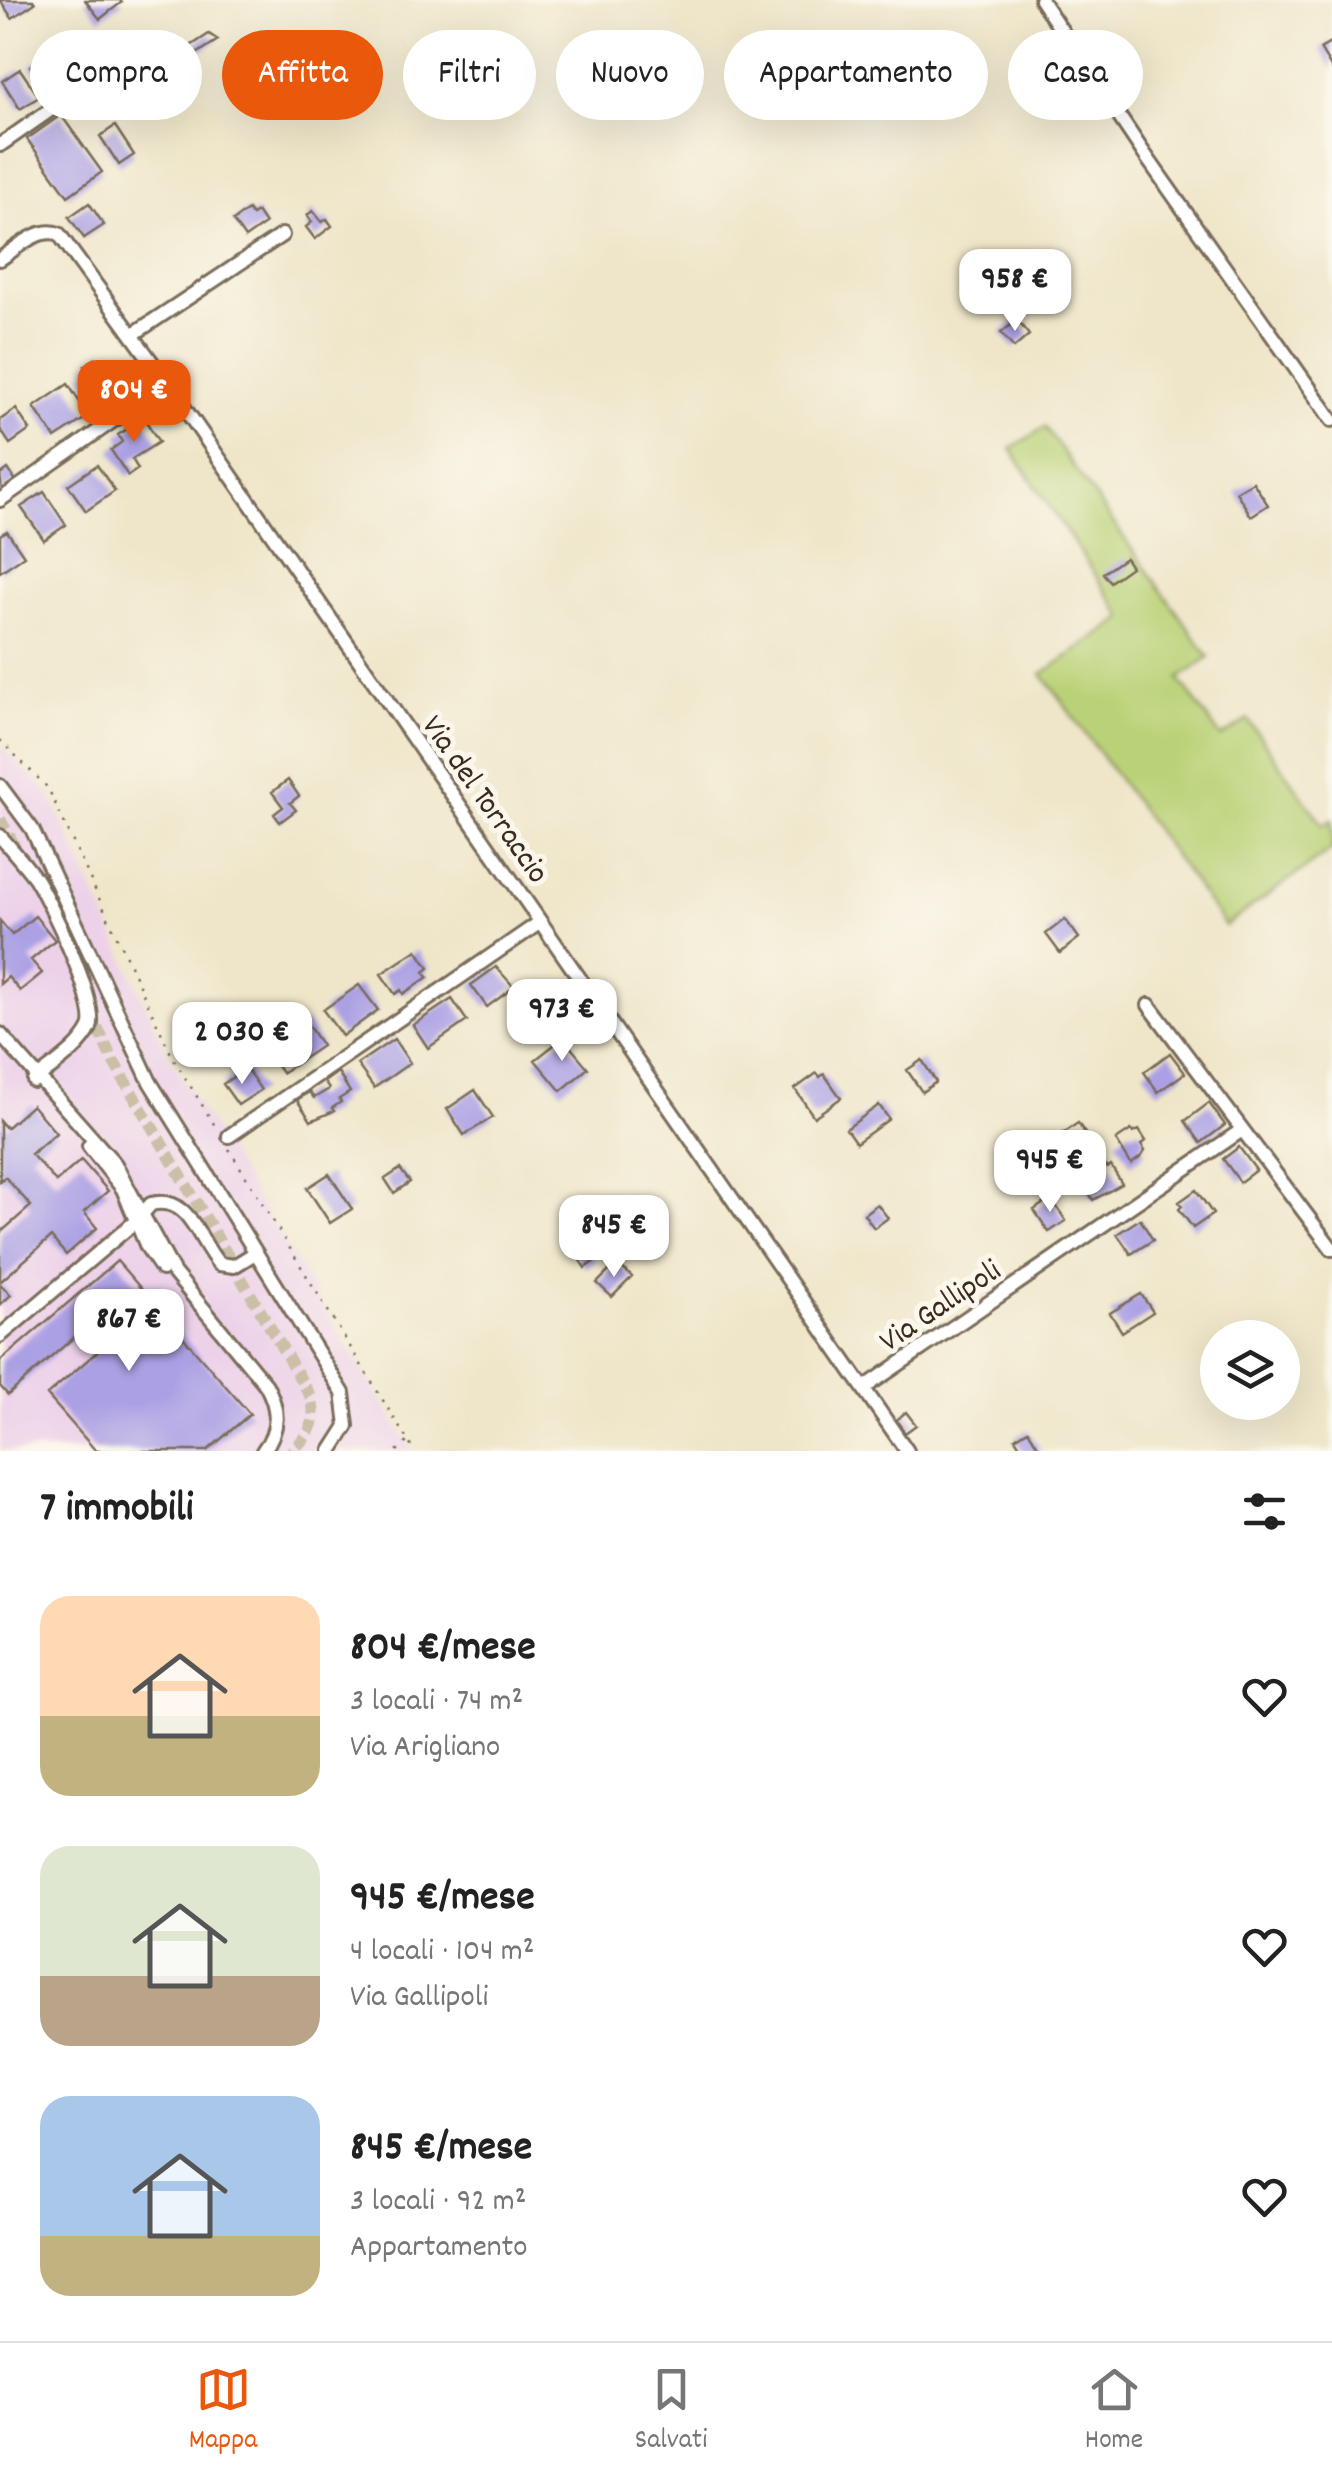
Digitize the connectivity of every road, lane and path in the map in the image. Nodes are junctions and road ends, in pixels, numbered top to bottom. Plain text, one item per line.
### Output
1 (1042, 0) edge
2 (37, 120) edge
3 (0, 146) edge
4 (282, 235) dead end
5 (0, 259) edge
6 (132, 335) junction
7 (167, 383) junction
8 (1332, 420) edge
9 (0, 500) edge
10 (0, 740) edge
11 (0, 786) edge
12 (0, 836) edge
13 (0, 844) tunnel mouth
14 (540, 923) junction
15 (1149, 1005) dead end
16 (0, 1037) edge
17 (34, 1077) junction
18 (1242, 1130) junction
19 (229, 1136) dead end
20 (140, 1216) junction
21 (1332, 1249) edge
22 (255, 1254) junction
23 (0, 1336) edge
24 (864, 1388) junction
25 (408, 1441) junction
26 (251, 1451) edge
27 (263, 1451) edge
28 (331, 1451) edge
29 (397, 1451) edge
30 (414, 1451) edge
31 (908, 1451) edge

1 - 8 street
2 - 3 street
4 - 6 street
5 - 6 street, Via del Torraccio
6 - 7 street, Via del Torraccio
7 - 9 street
7 - 14 street, Via del Torraccio
10 - 25 path
11 - 22 street
12 - 17 street
13 - 17 street
14 - 19 street
14 - 24 street, Via del Torraccio
15 - 18 street
16 - 17 street
17 - 20 street
18 - 21 street
18 - 24 street, Via Gallipoli
20 - 22 street
20 - 23 street
20 - 26 street
20 - 27 street
22 - 28 street
24 - 31 street, Via del Torraccio
25 - 29 path
25 - 30 path

